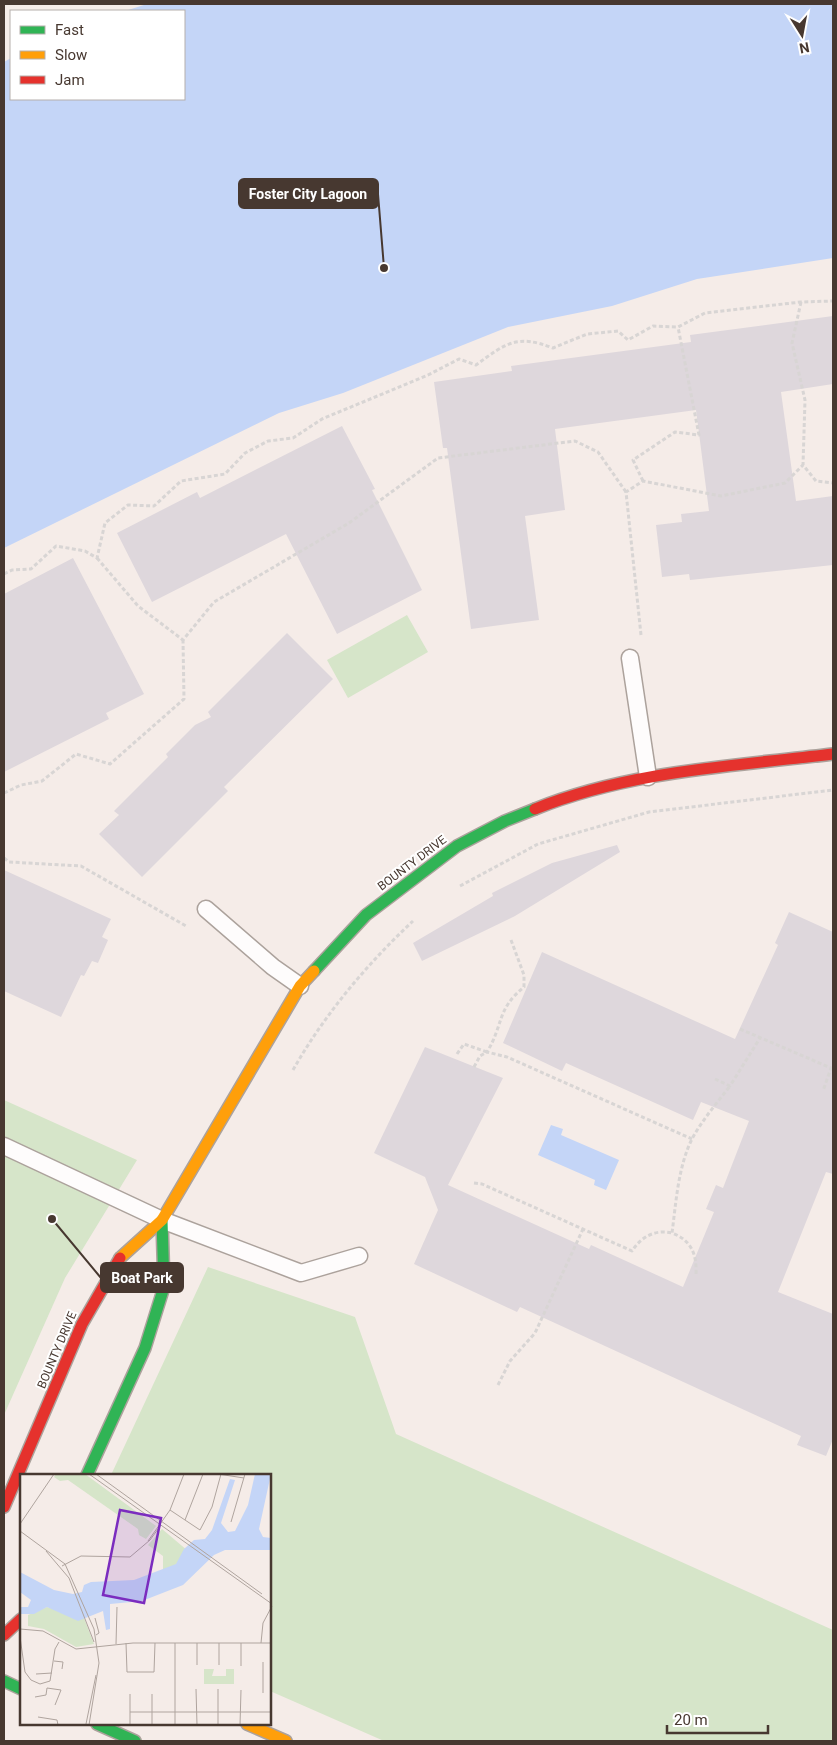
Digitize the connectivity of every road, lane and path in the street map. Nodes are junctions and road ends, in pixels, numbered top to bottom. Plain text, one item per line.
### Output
1 (833, 301) edge
2 (801, 302) junction
3 (678, 327) junction
4 (803, 465) junction
5 (643, 480) junction
6 (833, 483) edge
7 (626, 492) junction
8 (97, 558) junction
9 (4, 574) edge
10 (641, 637) dead end
11 (183, 640) junction
12 (630, 658) dead end
13 (833, 754) edge
14 (648, 777) junction
15 (833, 790) edge
16 (4, 792) edge
17 (4, 858) edge
18 (457, 888) dead end
19 (206, 909) dead end
20 (421, 915) dead end
21 (190, 929) dead end
22 (511, 940) dead end
23 (300, 986) junction
24 (740, 1029) dead end
25 (760, 1038) junction
26 (487, 1052) junction
27 (457, 1054) dead end
28 (474, 1067) dead end
29 (293, 1070) dead end
30 (715, 1079) dead end
31 (730, 1086) junction
32 (823, 1091) dead end
33 (692, 1140) junction
34 (4, 1146) edge
35 (474, 1184) dead end
36 (162, 1220) junction
37 (583, 1228) junction
38 (672, 1233) junction
39 (359, 1256) dead end
40 (696, 1274) dead end
41 (498, 1385) dead end
42 (87, 1474) edge
43 (4, 1507) edge
44 (19, 1619) edge
45 (4, 1635) edge
46 (4, 1681) edge
47 (20, 1689) edge
48 (100, 1725) edge
49 (250, 1725) edge
50 (136, 1741) edge
51 (286, 1741) edge

1 - 2 path
2 - 3 path
2 - 4 path
3 - 5 path
3 - 8 path
4 - 5 path
4 - 6 path
5 - 7 path
7 - 10 path
7 - 11 path
8 - 9 path
8 - 11 path
11 - 16 path
12 - 14 lane
13 - 14 street, BOUNTY DRIVE
14 - 23 street, BOUNTY DRIVE
15 - 18 path
17 - 21 path
19 - 23 lane
20 - 29 path
22 - 26 path
23 - 36 street, BOUNTY DRIVE
24 - 25 path
25 - 31 path
25 - 32 path
26 - 27 path
26 - 28 path
26 - 33 path
30 - 31 path
31 - 33 path
33 - 38 path
34 - 36 lane
35 - 37 path
36 - 39 lane
36 - 42 street
36 - 43 street, BOUNTY DRIVE
37 - 38 path
37 - 41 path
38 - 40 path
44 - 45 street
46 - 47 street
48 - 50 street
49 - 51 street

